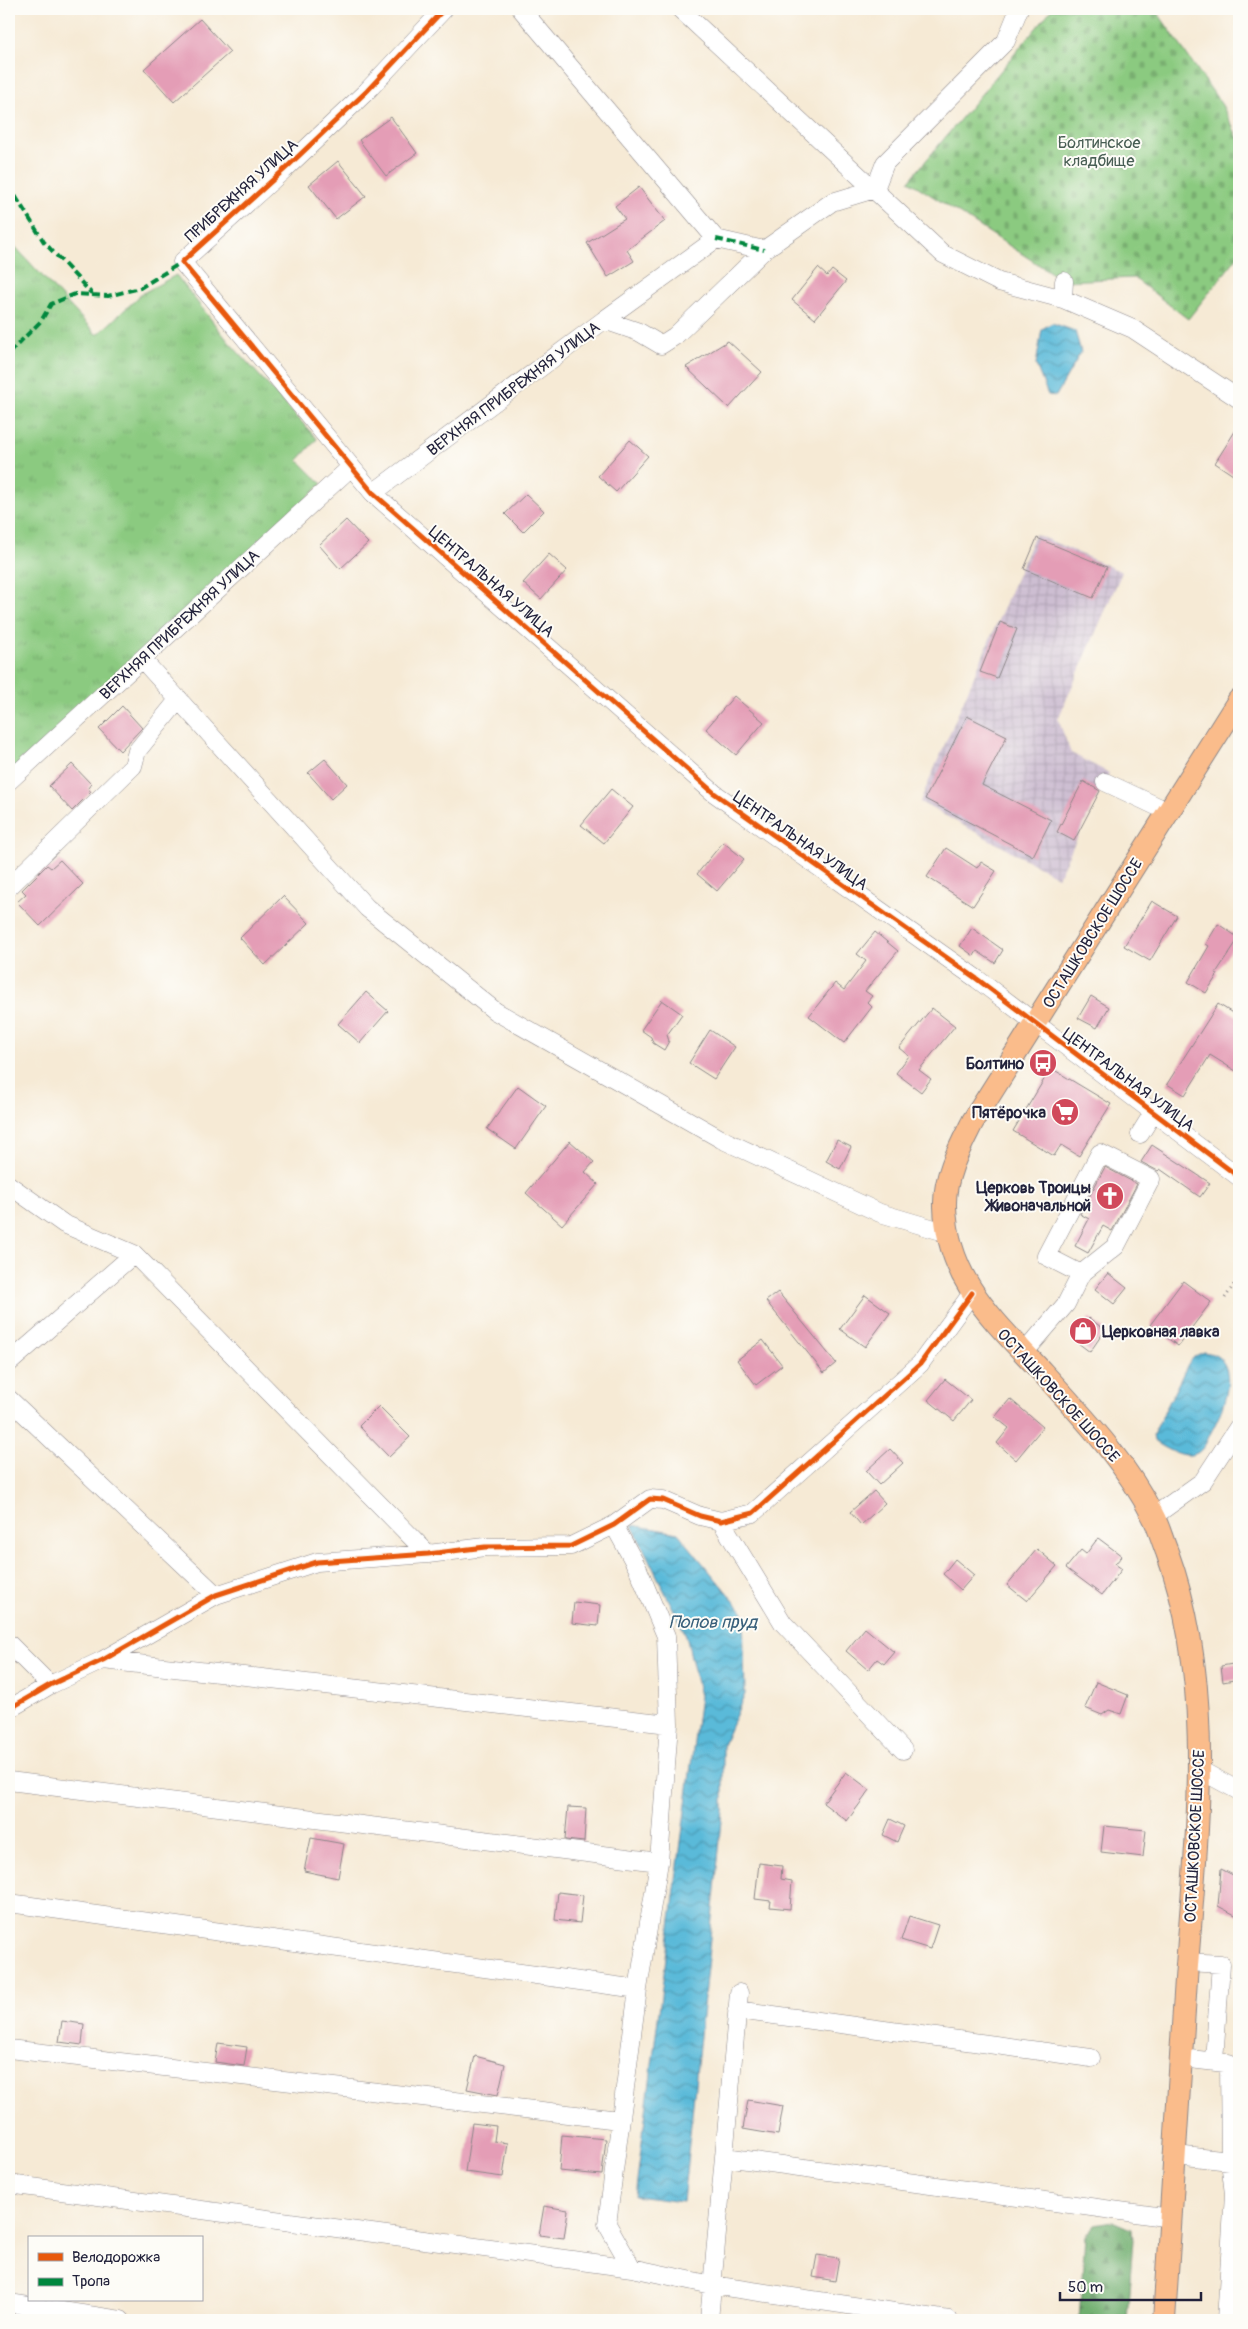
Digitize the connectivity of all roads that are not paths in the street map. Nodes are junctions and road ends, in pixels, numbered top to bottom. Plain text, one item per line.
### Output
1 (444, 9) edge
2 (521, 9) edge
3 (680, 9) edge
4 (1019, 9) edge
5 (875, 189) junction
6 (716, 239) junction
7 (764, 250) junction
8 (1064, 281) dead end
9 (1063, 299) junction
10 (604, 320) junction
11 (1239, 398) edge
12 (350, 468) junction
13 (373, 493) junction
14 (149, 666) dead end
15 (179, 699) junction
16 (1239, 700) edge
17 (9, 781) edge
18 (1105, 782) dead end
19 (1169, 812) junction
20 (9, 887) edge
21 (1034, 1024) junction
22 (1153, 1113) junction
23 (1140, 1134) dead end
24 (1239, 1177) edge
25 (9, 1185) edge
26 (948, 1233) junction
27 (134, 1254) junction
28 (1082, 1274) junction
29 (972, 1293) junction
30 (1024, 1354) junction
31 (9, 1363) edge
32 (9, 1399) edge
33 (1239, 1426) edge
34 (1154, 1516) junction
35 (721, 1521) junction
36 (614, 1525) junction
37 (428, 1554) junction
38 (216, 1595) junction
39 (9, 1644) edge
40 (103, 1660) junction
41 (50, 1685) junction
42 (9, 1709) edge
43 (669, 1724) junction
44 (903, 1750) dead end
45 (1200, 1770) junction
46 (9, 1781) edge
47 (1239, 1791) edge
48 (659, 1862) junction
49 (9, 1903) edge
50 (1188, 1962) junction
51 (638, 1989) junction
52 (9, 2049) edge
53 (1091, 2058) dead end
54 (1181, 2058) junction
55 (1227, 2063) edge
56 (620, 2120) junction
57 (1176, 2155) junction
58 (725, 2157) junction
59 (1234, 2161) edge
60 (9, 2184) edge
61 (1171, 2218) junction
62 (632, 2268) junction
63 (712, 2285) junction
64 (9, 2303) edge
65 (121, 2320) edge
66 (709, 2320) edge
67 (949, 2320) edge
68 (1164, 2320) edge
69 (1226, 2320) edge

1 - 12 street, ПРИБРЕЖНЯЯ УЛИЦА
2 - 6 street
3 - 5 street
4 - 5 street
5 - 7 street, ВЕРХНЯЯ ПРИБРЕЖНЯЯ УЛИЦА
5 - 9 street
6 - 7 street
6 - 10 street
7 - 10 street, ВЕРХНЯЯ ПРИБРЕЖНЯЯ УЛИЦА
8 - 9 street
9 - 11 street
10 - 13 street, ВЕРХНЯЯ ПРИБРЕЖНЯЯ УЛИЦА
12 - 13 street, ПРИБРЕЖНЯЯ УЛИЦА
12 - 17 street, ВЕРХНЯЯ ПРИБРЕЖНЯЯ УЛИЦА
13 - 21 street, ЦЕНТРАЛЬНАЯ УЛИЦА
14 - 15 street
15 - 20 street
15 - 26 street
16 - 19 main road, ОСТАШКОВСКОЕ ШОССЕ
18 - 19 street
19 - 21 main road, ОСТАШКОВСКОЕ ШОССЕ
21 - 22 street, ЦЕНТРАЛЬНАЯ УЛИЦА
21 - 26 main road, ОСТАШКОВСКОЕ ШОССЕ
22 - 23 street
22 - 24 street, ЦЕНТРАЛЬНАЯ УЛИЦА
25 - 27 street
26 - 29 main road, ОСТАШКОВСКОЕ ШОССЕ
27 - 31 street
27 - 37 street
28 - 28 street
28 - 30 street
29 - 30 main road, ОСТАШКОВСКОЕ ШОССЕ
29 - 35 street
30 - 34 main road, ОСТАШКОВСКОЕ ШОССЕ
32 - 38 street
33 - 34 street
34 - 45 main road, ОСТАШКОВСКОЕ ШОССЕ
35 - 36 street
35 - 44 street
36 - 37 street
36 - 43 street
37 - 38 street
38 - 40 street
39 - 41 street
40 - 41 street
40 - 43 street
41 - 42 street
43 - 48 street
45 - 47 street
45 - 50 main road, ОСТАШКОВСКОЕ ШОССЕ
46 - 48 street
48 - 51 street
49 - 51 street
50 - 54 main road, ОСТАШКОВСКОЕ ШОССЕ
50 - 55 street
51 - 56 street
52 - 56 street
53 - 58 street
54 - 55 street
54 - 57 main road, ОСТАШКОВСКОЕ ШОССЕ
55 - 59 street
56 - 62 street
57 - 59 street
57 - 61 main road, ОСТАШКОВСКОЕ ШОССЕ
58 - 61 street
58 - 63 street
59 - 69 street
60 - 62 street
61 - 68 main road, ОСТАШКОВСКОЕ ШОССЕ
62 - 63 street
63 - 66 street
63 - 67 street
64 - 65 street

